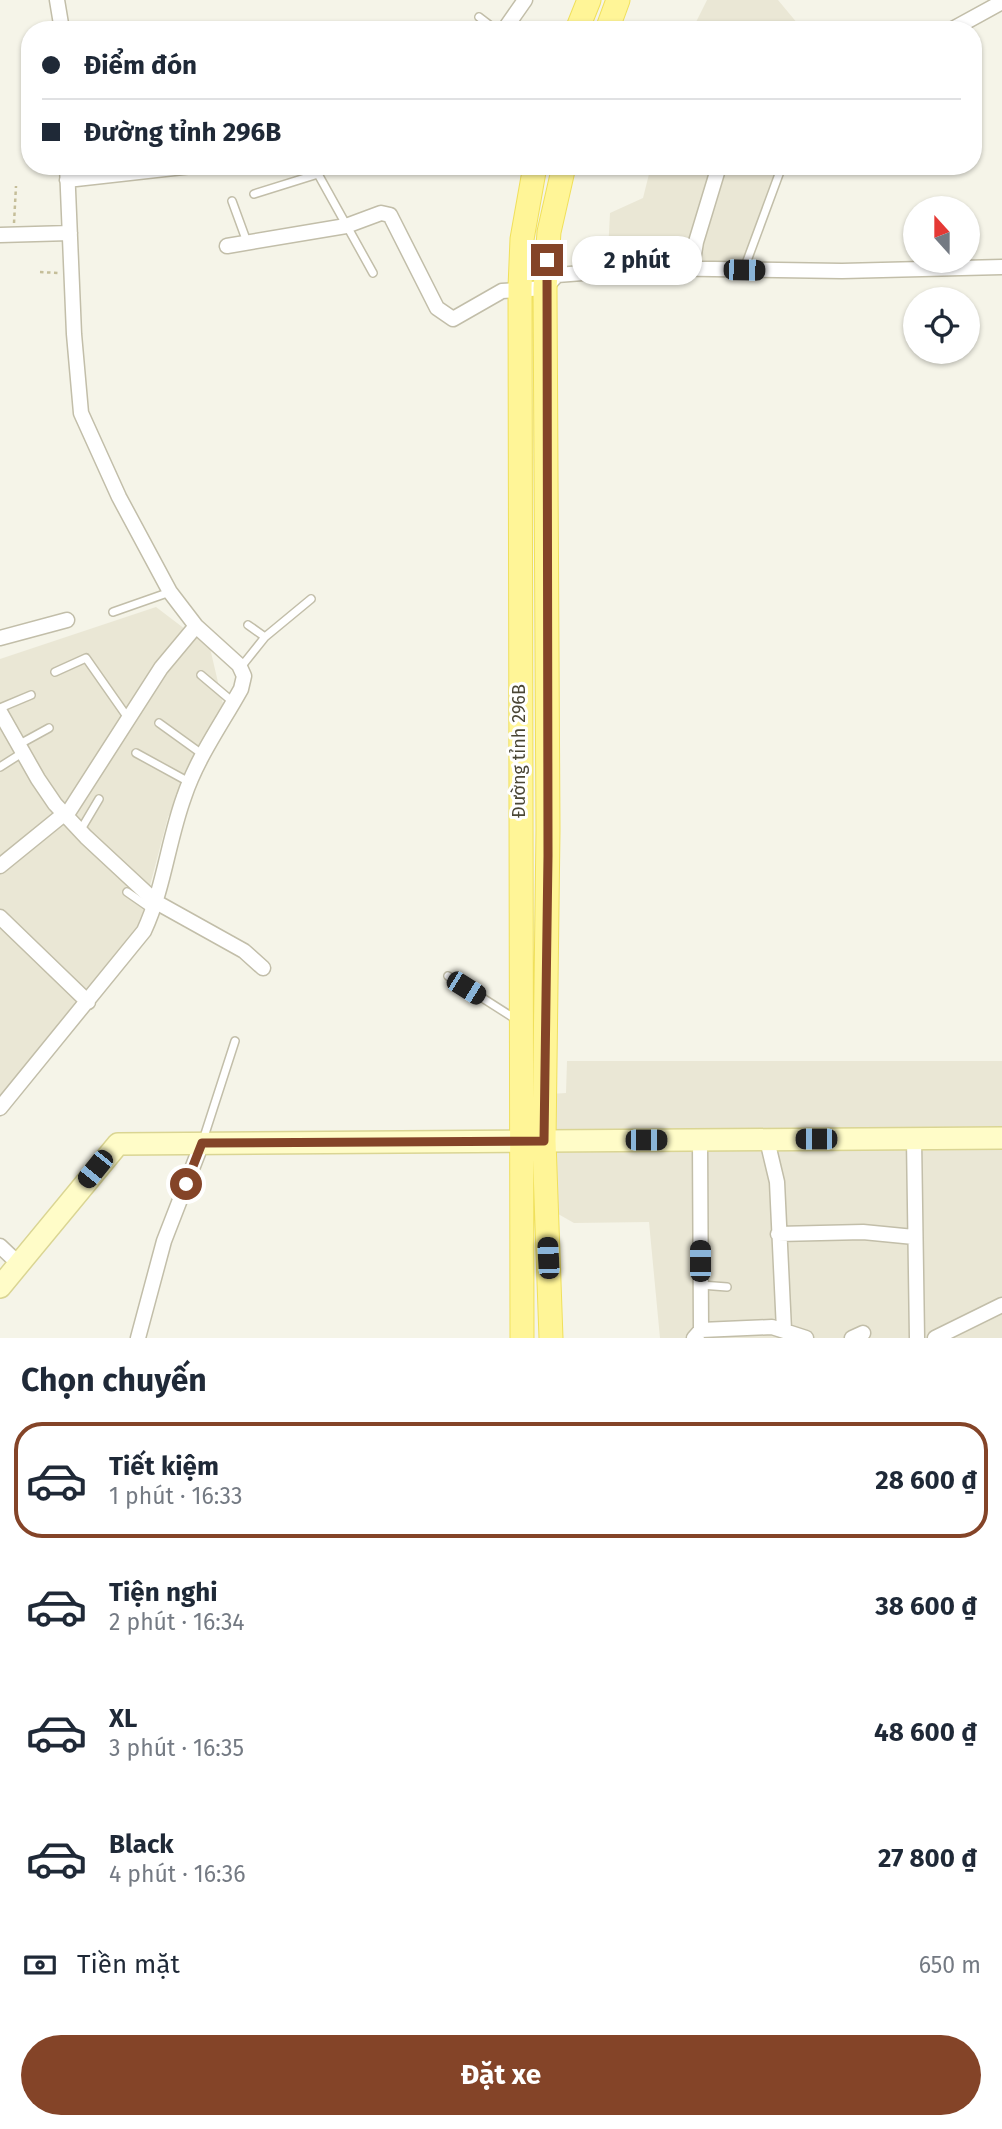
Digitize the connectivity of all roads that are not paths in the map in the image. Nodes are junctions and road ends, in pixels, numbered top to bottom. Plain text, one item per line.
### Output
1 (57, 0) edge
2 (525, 0) edge
3 (589, 0) edge
4 (618, 0) edge
5 (1002, 2) edge
6 (479, 17) dead end
7 (60, 21) edge
8 (484, 21) edge
9 (510, 21) edge
10 (581, 21) edge
11 (610, 21) edge
12 (967, 21) edge
13 (67, 175) edge
14 (315, 175) edge
15 (319, 175) edge
16 (533, 175) edge
17 (562, 175) edge
18 (716, 175) edge
19 (779, 175) edge
20 (254, 194) dead end
21 (232, 201) dead end
22 (346, 226) junction
23 (70, 233) junction
24 (7, 234) edge
25 (247, 242) junction
26 (227, 246) dead end
27 (692, 267) junction
28 (1002, 268) edge
29 (744, 270) junction
30 (373, 273) dead end
31 (520, 288) junction
32 (545, 288) junction
33 (170, 592) junction
34 (311, 599) dead end
35 (113, 612) dead end
36 (67, 620) dead end
37 (248, 625) dead end
38 (197, 626) junction
39 (265, 637) junction
40 (0, 638) edge
41 (241, 668) junction
42 (55, 672) dead end
43 (201, 675) dead end
44 (31, 695) dead end
45 (233, 702) junction
46 (0, 710) edge
47 (128, 718) junction
48 (159, 723) dead end
49 (50, 728) dead end
50 (5, 730) edge
51 (20, 749) junction
52 (136, 753) dead end
53 (202, 754) junction
54 (0, 767) edge
55 (189, 783) junction
56 (99, 799) dead end
57 (65, 815) junction
58 (80, 831) junction
59 (1, 864) edge
60 (127, 892) dead end
61 (155, 906) junction
62 (0, 917) edge
63 (263, 968) dead end
64 (448, 976) dead end
65 (89, 1002) junction
66 (520, 1022) junction
67 (235, 1041) dead end
68 (0, 1108) edge
69 (1002, 1138) edge
70 (914, 1139) junction
71 (532, 1140) junction
72 (701, 1140) junction
73 (767, 1140) junction
74 (202, 1143) junction
75 (778, 1234) junction
76 (914, 1237) junction
77 (0, 1246) edge
78 (19, 1264) junction
79 (700, 1285) junction
80 (0, 1287) edge
81 (727, 1287) dead end
82 (1002, 1305) edge
83 (784, 1330) junction
84 (697, 1334) edge
85 (138, 1338) edge
86 (522, 1338) edge
87 (551, 1338) edge
88 (806, 1338) edge
89 (917, 1338) edge
90 (935, 1338) edge

1 - 7 street
2 - 9 street
3 - 10 main road
4 - 11 main road
5 - 12 street
6 - 8 lane
13 - 23 street
14 - 20 lane
15 - 22 lane
16 - 31 main road, Đường tỉnh 296B
17 - 32 main road, Đường tỉnh 296B
18 - 27 street
19 - 29 lane
21 - 25 lane
22 - 25 street
22 - 30 lane
22 - 31 street
23 - 24 street
23 - 33 street
25 - 26 street
27 - 29 street
27 - 32 street
28 - 29 street
31 - 32 street
31 - 66 main road, Đường tỉnh 296B
32 - 71 main road, Đường tỉnh 296B
33 - 35 lane
33 - 38 street
34 - 39 lane
36 - 40 street
37 - 39 lane
38 - 41 street
38 - 47 street
39 - 41 lane
41 - 45 street
42 - 47 lane
43 - 45 lane
44 - 46 lane
45 - 53 street
46 - 50 street
47 - 57 street
48 - 53 lane
49 - 51 lane
50 - 51 street
51 - 54 lane
51 - 57 street
52 - 55 lane
53 - 55 street
55 - 61 street
56 - 58 lane
57 - 58 street
57 - 59 street
58 - 61 street
60 - 61 lane
61 - 63 street
61 - 65 street
62 - 65 street
64 - 66 lane
65 - 68 street
66 - 71 main road, Đường tỉnh 296B
67 - 74 lane
69 - 70 street
70 - 73 street
70 - 76 street
71 - 72 street
71 - 74 street
71 - 86 main road, Đường tỉnh 296B
71 - 87 main road, Đường tỉnh 296B
72 - 73 street
72 - 79 street
73 - 75 street
74 - 78 street
74 - 85 street
75 - 76 street
75 - 83 street
76 - 89 street
77 - 78 street
78 - 80 street
79 - 81 lane
79 - 84 street
82 - 90 street
83 - 84 street
83 - 88 street

